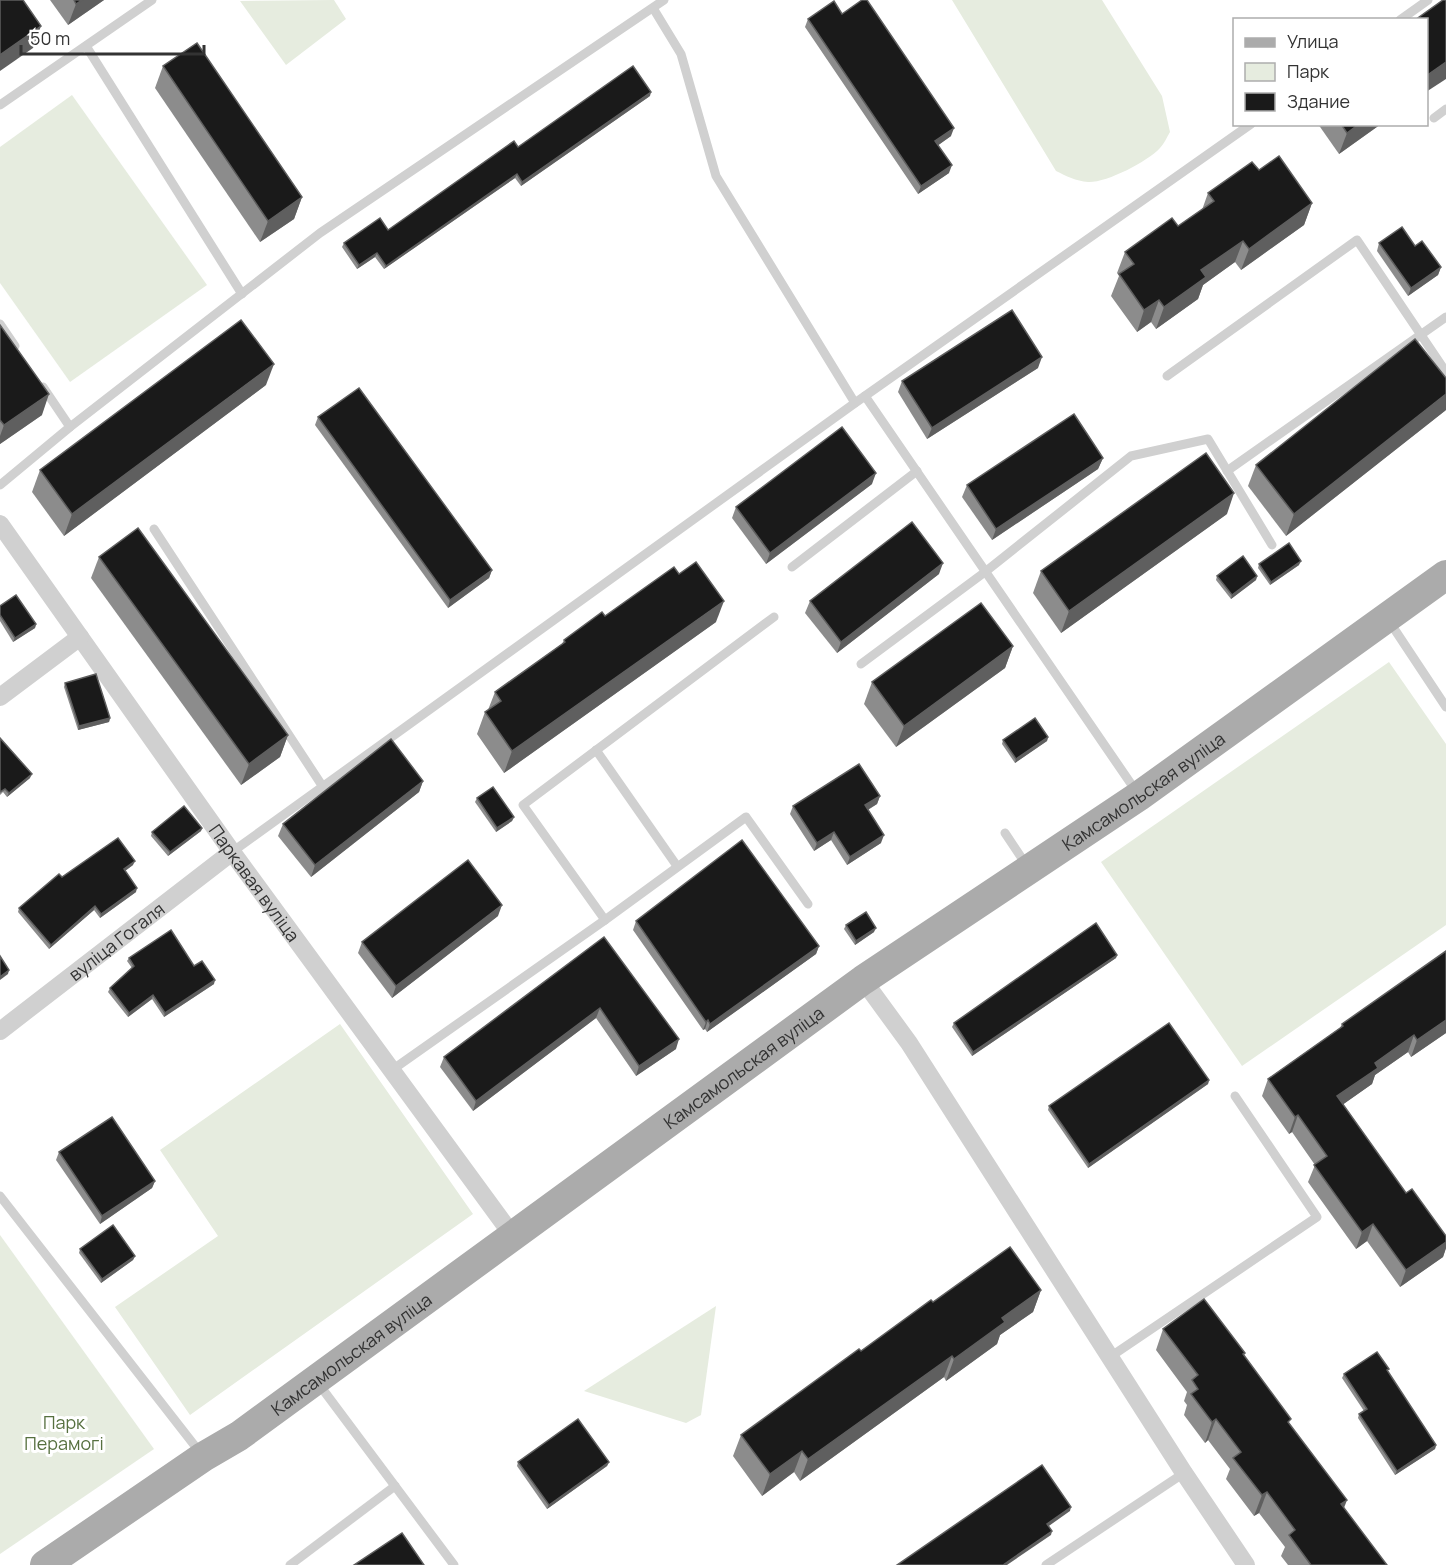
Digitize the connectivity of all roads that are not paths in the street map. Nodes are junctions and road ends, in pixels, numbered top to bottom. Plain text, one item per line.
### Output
1 (152, 0) edge
2 (664, 0) edge
3 (1428, 0) edge
4 (653, 8) junction
5 (1403, 18) edge
6 (86, 46) junction
7 (0, 105) edge
8 (1446, 109) edge
9 (1434, 118) dead end
10 (1248, 126) edge
11 (242, 294) junction
12 (1446, 317) edge
13 (0, 324) edge
14 (1421, 336) junction
15 (19, 352) edge
16 (1446, 372) edge
17 (1167, 376) dead end
18 (38, 380) edge
19 (865, 396) junction
20 (855, 403) junction
21 (70, 428) junction
22 (917, 471) junction
23 (1227, 471) junction
24 (0, 485) edge
25 (0, 524) edge
26 (154, 529) dead end
27 (1272, 544) dead end
28 (792, 567) dead end
29 (986, 572) junction
30 (1446, 575) edge
31 (774, 617) dead end
32 (1386, 617) junction
33 (80, 637) junction
34 (861, 664) dead end
35 (0, 697) edge
36 (1446, 707) edge
37 (596, 750) junction
38 (323, 787) junction
39 (1139, 796) junction
40 (1005, 833) dead end
41 (232, 852) junction
42 (677, 866) junction
43 (1029, 869) junction
44 (808, 904) dead end
45 (605, 920) junction
46 (863, 980) junction
47 (0, 1031) edge
48 (392, 1070) junction
49 (1235, 1096) dead end
50 (0, 1196) edge
51 (513, 1236) junction
52 (1110, 1357) junction
53 (315, 1378) junction
54 (203, 1456) junction
55 (1184, 1473) junction
56 (395, 1486) junction
57 (45, 1565) edge
58 (290, 1565) edge
59 (454, 1565) edge
60 (1046, 1565) edge
61 (1246, 1565) edge

1 - 6 lane
2 - 4 lane
3 - 5 lane
4 - 11 lane
4 - 20 lane
6 - 7 lane
6 - 11 lane
8 - 9 lane
10 - 19 lane
11 - 21 lane
12 - 14 lane
13 - 15 lane
14 - 16 lane
14 - 17 lane
14 - 23 lane
18 - 21 lane
19 - 20 lane
19 - 22 lane
20 - 38 lane
21 - 24 lane
22 - 28 lane
22 - 29 lane
23 - 27 lane
23 - 29 lane
25 - 33 street, Паркавая вуліца
26 - 38 lane
29 - 34 lane
29 - 39 lane
30 - 32 main road, Камсамольская вуліца
31 - 37 lane
32 - 36 lane
32 - 39 main road, Камсамольская вуліца
33 - 35 street
33 - 41 street, Паркавая вуліца
37 - 42 lane
37 - 45 lane
38 - 41 lane
39 - 43 main road, Камсамольская вуліца
40 - 43 lane
41 - 47 street, вуліца Гогаля
41 - 48 street, Паркавая вуліца
42 - 44 lane
42 - 45 lane
43 - 46 main road, Камсамольская вуліца
45 - 48 lane
46 - 51 main road, Камсамольская вуліца
46 - 52 street
48 - 51 street, Паркавая вуліца
49 - 52 lane
50 - 54 lane
51 - 53 main road, Камсамольская вуліца
52 - 55 street
53 - 54 main road, Камсамольская вуліца
53 - 56 lane
54 - 57 main road, Камсамольская вуліца
55 - 60 lane
55 - 61 street
56 - 58 lane
56 - 59 lane

